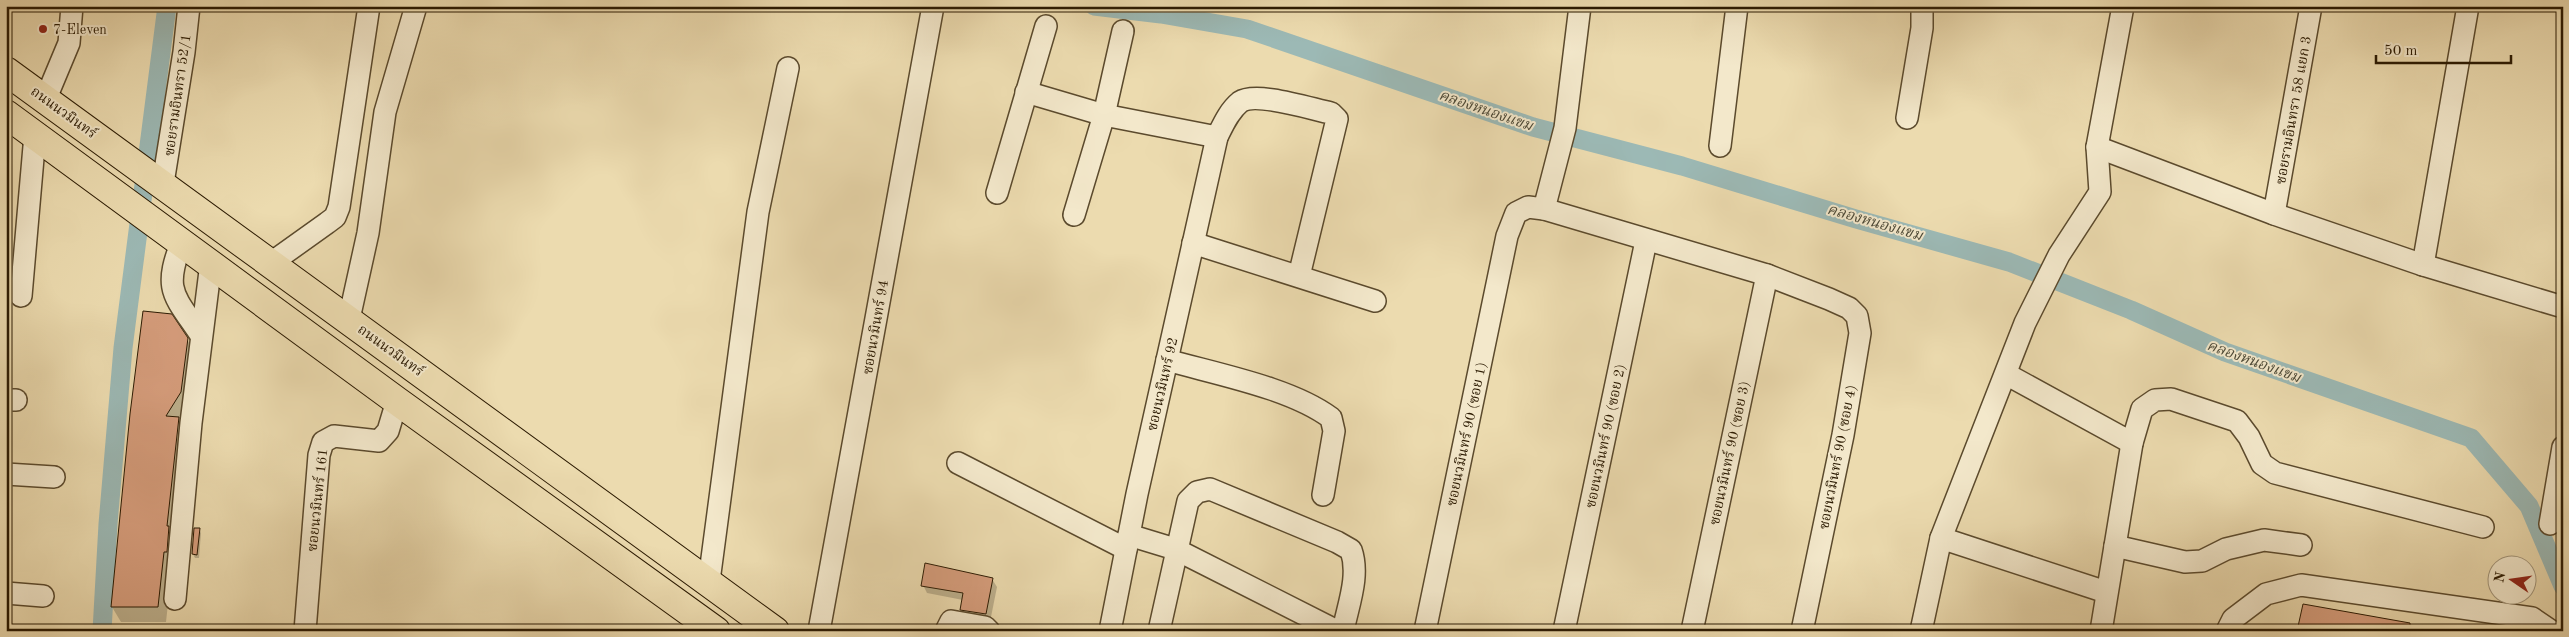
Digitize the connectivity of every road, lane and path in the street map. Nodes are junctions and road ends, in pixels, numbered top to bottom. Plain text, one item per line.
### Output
1 (72, 6) edge
2 (189, 6) edge
3 (368, 6) edge
4 (416, 6) edge
5 (1580, 6) edge
6 (1737, 6) edge
7 (1922, 6) edge
8 (2123, 6) edge
9 (2311, 6) edge
10 (2468, 6) edge
11 (931, 15) edge
12 (1046, 26) dead end
13 (1123, 31) dead end
14 (788, 68) dead end
15 (6, 71) edge
16 (1026, 92) junction
17 (46, 98) junction
18 (6, 114) edge
19 (1104, 115) junction
20 (1907, 118) dead end
21 (35, 135) junction
22 (1217, 137) junction
23 (1720, 146) dead end
24 (2098, 146) junction
25 (152, 175) junction
26 (997, 193) dead end
27 (1544, 209) junction
28 (2274, 214) junction
29 (1074, 215) dead end
30 (182, 241) junction
31 (1646, 241) junction
32 (1193, 243) junction
33 (211, 263) junction
34 (271, 263) junction
35 (2423, 264) junction
36 (1767, 275) junction
37 (1299, 276) junction
38 (21, 296) dead end
39 (1376, 301) dead end
40 (2563, 307) edge
41 (349, 320) junction
42 (200, 334) junction
43 (1167, 360) junction
44 (2006, 374) junction
45 (397, 401) junction
46 (2132, 443) junction
47 (2563, 448) edge
48 (958, 463) dead end
49 (6, 474) edge
50 (54, 477) dead end
51 (1323, 494) dead end
52 (2550, 524) dead end
53 (2484, 527) dead end
54 (1942, 538) junction
55 (1127, 542) junction
56 (2302, 545) dead end
57 (2115, 546) junction
58 (1175, 549) junction
59 (709, 581) junction
60 (2106, 592) junction
61 (6, 593) edge
62 (43, 596) dead end
63 (175, 599) dead end
64 (305, 631) edge
65 (716, 631) edge
66 (775, 631) edge
67 (819, 631) edge
68 (946, 631) edge
69 (989, 631) edge
70 (1110, 631) edge
71 (1159, 631) edge
72 (1337, 631) edge
73 (1343, 631) edge
74 (1425, 631) edge
75 (1564, 631) edge
76 (1692, 631) edge
77 (1802, 631) edge
78 (1921, 631) edge
79 (2101, 631) edge
80 (2227, 631) edge
81 (2551, 631) edge

1 - 17 street
2 - 25 street, ซอยรามอินทรา 52/1
3 - 34 street
4 - 41 street
5 - 27 street
6 - 23 street
7 - 20 street
8 - 24 street
9 - 28 street, ซอยรามอินทรา 58 แยก 3
10 - 35 street
11 - 67 street, ซอยนวมินทร์ 94
12 - 16 street
13 - 19 street
14 - 59 street
15 - 17 main road, ถนนนวมินทร์
16 - 19 street
16 - 26 street
17 - 25 main road, ถนนนวมินทร์
18 - 21 main road
19 - 22 street
19 - 29 street
21 - 30 main road
21 - 38 street
22 - 32 street, ซอยนวมินทร์ 92
22 - 37 street, ซอยนวมินทร์ 92
24 - 28 street
24 - 44 street
25 - 34 main road, ถนนนวมินทร์
27 - 31 street
27 - 74 street, ซอยนวมินทร์ 90 (ซอย 1)
28 - 35 street
30 - 33 main road
30 - 42 street
31 - 36 street
31 - 75 street, ซอยนวมินทร์ 90 (ซอย 2)
32 - 37 street
32 - 43 street, ซอยนวมินทร์ 92
33 - 42 street
33 - 45 main road
34 - 41 main road, ถนนนวมินทร์
35 - 40 street
36 - 76 street, ซอยนวมินทร์ 90 (ซอย 3)
36 - 77 street, ซอยนวมินทร์ 90 (ซอย 4)
37 - 39 street
41 - 59 main road, ถนนนวมินทร์
42 - 63 street
43 - 51 street
43 - 55 street, ซอยนวมินทร์ 92
44 - 46 street
44 - 54 street
45 - 64 street, ซอยนวมินทร์ 161
45 - 65 main road
46 - 53 street
46 - 57 street
47 - 52 street
48 - 55 street
49 - 50 street
54 - 60 street
54 - 78 street
55 - 58 street
55 - 70 street, ซอยนวมินทร์ 92
56 - 57 street
57 - 60 street
58 - 71 street
58 - 72 street
58 - 73 street
59 - 66 main road, ถนนนวมินทร์
60 - 79 street
61 - 62 street
68 - 69 street
80 - 81 street

